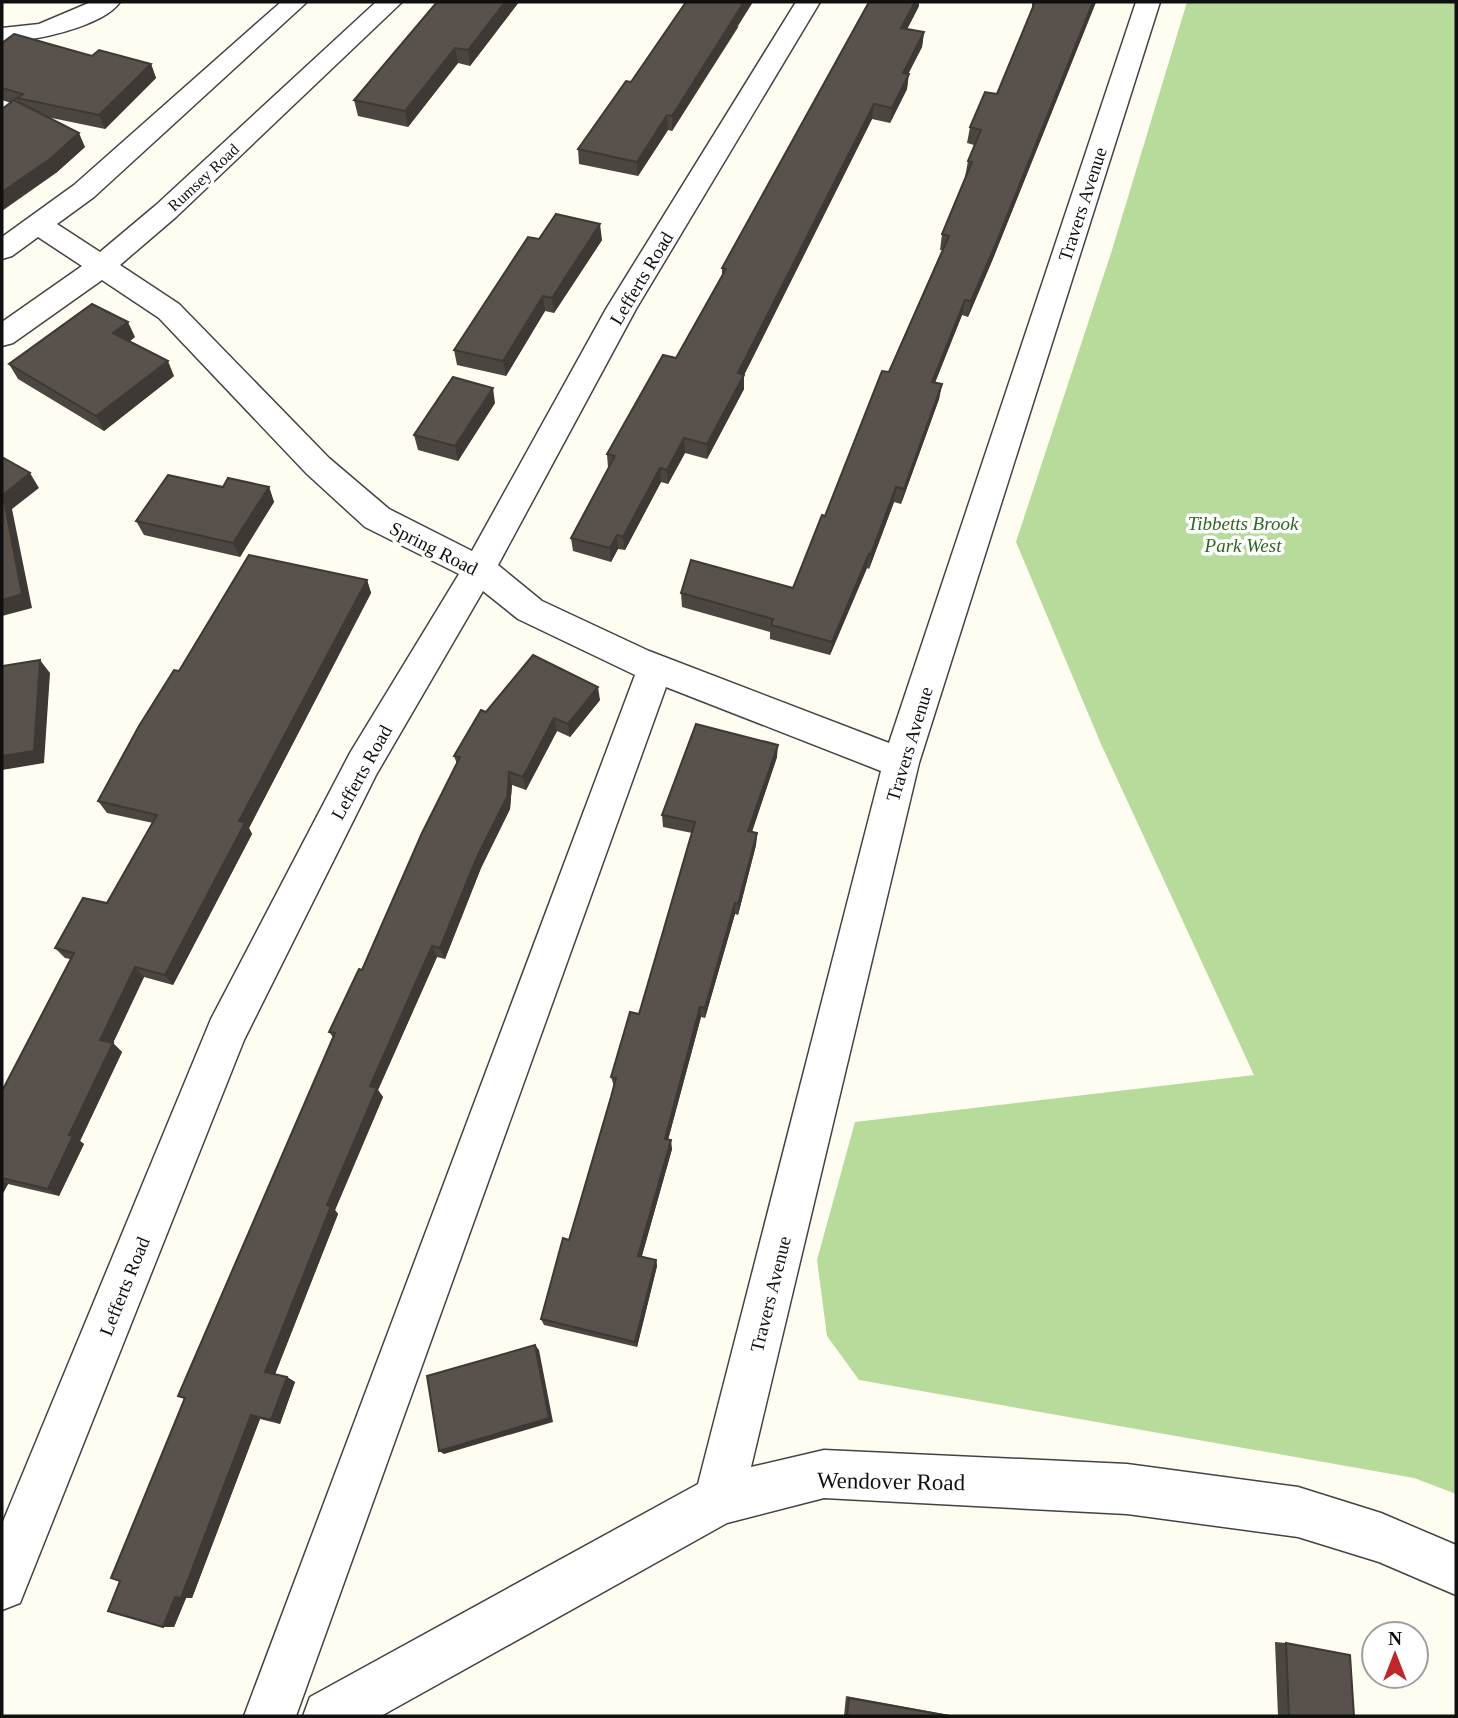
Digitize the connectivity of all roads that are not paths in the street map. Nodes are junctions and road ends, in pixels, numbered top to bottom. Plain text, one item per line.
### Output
1 (108, 2) edge
2 (295, 2) edge
3 (390, 2) edge
4 (808, 2) edge
5 (1148, 2) edge
6 (2, 35) edge
7 (38, 224) junction
8 (2, 250) edge
9 (102, 266) junction
10 (2, 336) edge
11 (480, 569) junction
12 (655, 668) junction
13 (901, 763) junction
14 (719, 1500) junction
15 (1456, 1570) edge
16 (2, 1586) edge
17 (346, 1711) edge
18 (270, 1716) edge

1 - 6 street
2 - 7 street
3 - 9 street, Rumsey Road
4 - 11 street, Lefferts Road
5 - 13 street, Travers Avenue
7 - 8 street
7 - 9 street, Spring Road
9 - 10 street, Rumsey Road
9 - 11 street, Spring Road
11 - 12 street, Spring Road
11 - 16 street, Lefferts Road
12 - 13 street, Spring Road
12 - 18 street
13 - 14 street, Travers Avenue
14 - 15 street, Wendover Road
14 - 17 street, Wendover Road

